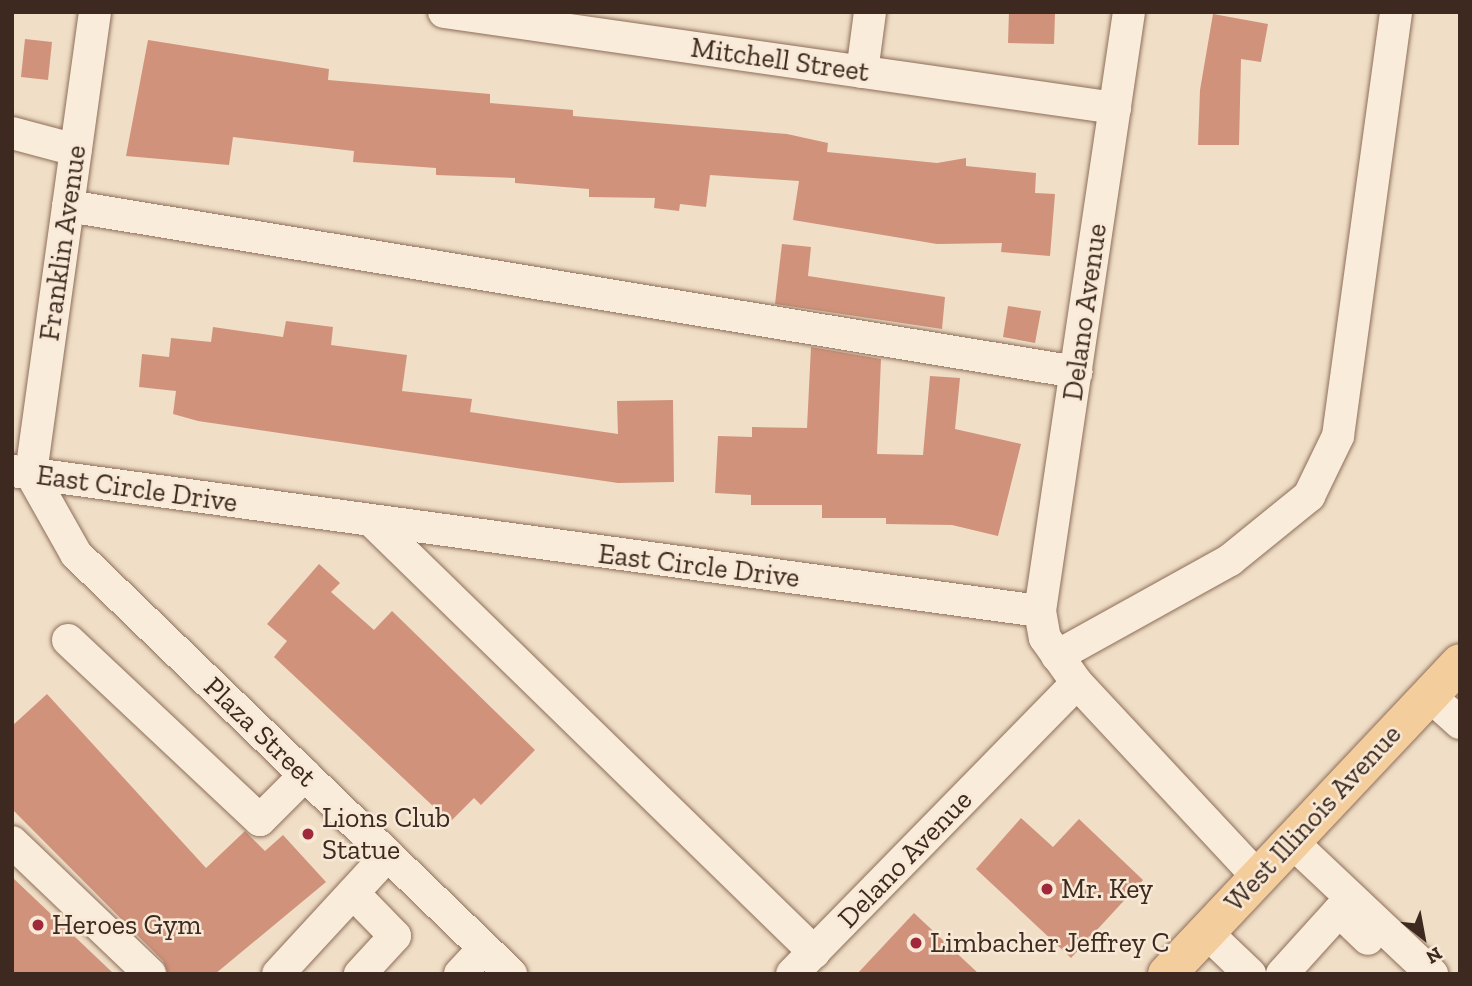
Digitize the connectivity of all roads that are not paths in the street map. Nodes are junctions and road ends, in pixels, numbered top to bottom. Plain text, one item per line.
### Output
1 (444, 12) edge
2 (870, 12) edge
3 (1129, 12) edge
4 (1396, 12) edge
5 (85, 15) edge
6 (605, 23) edge
7 (862, 72) junction
8 (1115, 108) junction
9 (12, 133) edge
10 (76, 150) junction
11 (68, 206) junction
12 (1076, 372) junction
13 (22, 472) edge
14 (374, 523) junction
15 (1041, 611) junction
16 (68, 640) dead end
17 (1057, 656) junction
18 (1460, 663) edge
19 (1077, 683) junction
20 (1429, 695) junction
21 (1460, 723) edge
22 (305, 775) junction
23 (1291, 841) junction
24 (12, 842) edge
25 (388, 855) junction
26 (1258, 877) junction
27 (353, 893) junction
28 (1206, 932) junction
29 (484, 948) junction
30 (803, 963) edge
31 (150, 974) edge
32 (278, 974) edge
33 (360, 974) edge
34 (460, 974) edge
35 (511, 974) edge
36 (1167, 974) edge
37 (1251, 974) edge
38 (1282, 974) edge
39 (1404, 974) edge
40 (1432, 974) edge

1 - 6 street, Mitchell Street
2 - 7 street
3 - 8 street, Delano Avenue
4 - 17 street
5 - 10 street, Franklin Avenue
6 - 7 street, Mitchell Street
7 - 8 street, Mitchell Street
8 - 12 street, Delano Avenue
9 - 10 street
10 - 11 street, Franklin Avenue
11 - 12 street
11 - 13 street, Franklin Avenue
12 - 15 street, Delano Avenue
13 - 14 street, East Circle Drive
13 - 22 street, Plaza Street
14 - 15 street, East Circle Drive
14 - 30 street
15 - 17 street
16 - 22 street
17 - 19 street
18 - 20 main road, West Illinois Avenue
19 - 26 street
19 - 30 street, Delano Avenue
20 - 21 street
20 - 23 main road, West Illinois Avenue
22 - 25 street, Plaza Street
23 - 26 main road, West Illinois Avenue
23 - 40 street
24 - 31 street
25 - 27 street
25 - 29 street, Plaza Street
26 - 28 main road, West Illinois Avenue
27 - 32 street
27 - 33 street
28 - 36 main road, West Illinois Avenue
28 - 37 street
29 - 34 street
29 - 35 street, Plaza Street
38 - 39 street

